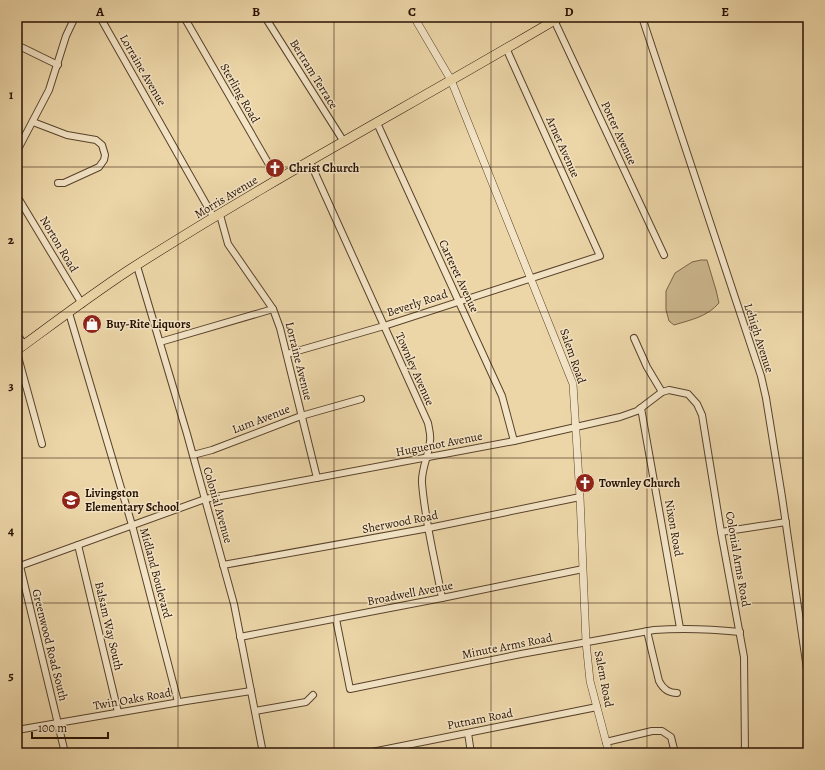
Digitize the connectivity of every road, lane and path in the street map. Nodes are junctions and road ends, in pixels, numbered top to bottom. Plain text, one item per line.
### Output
1 (75, 17) edge
2 (100, 17) edge
3 (184, 17) edge
4 (265, 17) edge
5 (414, 17) edge
6 (642, 17) edge
7 (557, 19) edge
8 (17, 45) edge
9 (506, 48) junction
10 (58, 65) junction
11 (451, 80) junction
12 (34, 122) junction
13 (377, 123) junction
14 (344, 142) junction
15 (17, 152) edge
16 (310, 162) junction
17 (278, 180) junction
18 (58, 183) dead end
19 (17, 196) edge
20 (217, 216) junction
21 (664, 255) dead end
22 (600, 256) joint
23 (137, 266) junction
24 (531, 278) junction
25 (459, 302) junction
26 (82, 304) junction
27 (273, 309) junction
28 (69, 313) junction
29 (384, 326) junction
30 (17, 334) edge
31 (634, 338) dead end
32 (160, 342) junction
33 (19, 349) edge
34 (287, 354) junction
35 (670, 390) joint
36 (662, 392) junction
37 (361, 399) dead end
38 (642, 408) junction
39 (301, 416) junction
40 (575, 426) junction
41 (514, 440) junction
42 (42, 444) dead end
43 (193, 455) junction
44 (426, 457) junction
45 (317, 478) junction
46 (580, 497) junction
47 (205, 499) junction
48 (786, 522) junction
49 (132, 525) junction
50 (429, 528) junction
51 (721, 532) junction
52 (78, 545) junction
53 (223, 565) junction
54 (18, 566) edge
55 (583, 569) junction
56 (442, 598) junction
57 (336, 619) junction
58 (680, 628) junction
59 (646, 631) junction
60 (740, 632) junction
61 (240, 637) junction
62 (586, 642) junction
63 (808, 676) edge
64 (251, 691) junction
65 (678, 693) dead end
66 (313, 695) dead end
67 (178, 702) junction
68 (597, 707) junction
69 (255, 711) junction
70 (118, 712) junction
71 (58, 723) junction
72 (17, 730) edge
73 (468, 733) junction
74 (606, 742) junction
75 (65, 753) edge
76 (263, 753) edge
77 (367, 753) edge
78 (471, 753) edge
79 (609, 753) edge
80 (675, 753) edge
81 (745, 753) edge

1 - 10 street
2 - 20 street, Lorraine Avenue
3 - 17 street, Sterling Road
4 - 14 street, Bertram Terrace
5 - 11 street, Salem Road
6 - 48 street, Lehigh Avenue
7 - 9 main road, Morris Avenue
7 - 21 street, Potter Avenue
8 - 10 street
9 - 11 main road, Morris Avenue
9 - 22 street, Arnet Avenue
10 - 12 street
11 - 13 main road, Morris Avenue
11 - 24 street, Salem Road
12 - 15 street
12 - 18 street
13 - 14 main road, Morris Avenue
13 - 25 street, Carteret Avenue
14 - 16 main road, Morris Avenue
16 - 17 main road, Morris Avenue
16 - 29 street, Townley Avenue
17 - 20 main road, Morris Avenue
19 - 26 street, Norton Road
20 - 23 main road, Morris Avenue
20 - 27 street, Lorraine Avenue
22 - 24 street, Beverly Road
23 - 26 main road, Morris Avenue
23 - 32 street, Colonial Avenue
24 - 25 street, Beverly Road
24 - 40 street, Salem Road
25 - 29 street, Beverly Road
25 - 41 street, Carteret Avenue
26 - 28 main road, Morris Avenue
27 - 32 street
27 - 34 street, Lorraine Avenue
28 - 33 main road, Morris Avenue
28 - 49 street, Midland Boulevard
29 - 34 street, Beverly Road
29 - 44 street, Townley Avenue
30 - 33 street
31 - 36 street
32 - 43 street, Colonial Avenue
33 - 42 street
34 - 39 street, Lorraine Avenue
35 - 36 street, Huguenot Avenue
35 - 51 street, Colonial Arms Road
36 - 38 street, Huguenot Avenue
37 - 39 street, Lum Avenue
38 - 40 street, Huguenot Avenue
38 - 58 street, Nixon Road
39 - 43 street, Lum Avenue
39 - 45 street, Lorraine Avenue
40 - 41 street, Huguenot Avenue
40 - 46 street, Salem Road
41 - 44 street, Huguenot Avenue
43 - 47 street, Colonial Avenue
44 - 45 street, Huguenot Avenue
44 - 50 street, Townley Avenue
45 - 47 street, Huguenot Avenue
46 - 50 street, Sherwood Road
46 - 55 street, Salem Road
47 - 49 street, Huguenot Avenue
47 - 53 street, Colonial Avenue
48 - 51 street
48 - 63 street, Lehigh Avenue
49 - 52 street, Huguenot Avenue
49 - 67 street, Midland Boulevard
50 - 53 street, Sherwood Road
50 - 56 street, Townley Avenue
51 - 60 street, Colonial Arms Road
52 - 54 street, Huguenot Avenue
52 - 70 street, Balsam Way South
53 - 61 street, Colonial Avenue
54 - 71 street, Greenwood Road South
55 - 56 street, Broadwell Avenue
55 - 62 street, Salem Road
56 - 57 street, Broadwell Avenue
57 - 61 street, Broadwell Avenue
57 - 62 street, Minute Arms Road
58 - 59 street, Minute Arms Road
58 - 60 street, Minute Arms Road
59 - 62 street, Minute Arms Road
59 - 65 street
60 - 81 street, Colonial Arms Road
61 - 64 street, Colonial Avenue
62 - 68 street, Salem Road
64 - 67 street, Twin Oaks Road
64 - 69 street, Colonial Avenue
66 - 69 street
67 - 70 street, Twin Oaks Road
68 - 73 street, Putnam Road
68 - 74 street, Salem Road
69 - 76 street, Colonial Avenue
70 - 71 street, Twin Oaks Road
71 - 72 street, Twin Oaks Road
71 - 75 street, Greenwood Road South
73 - 77 street, Putnam Road
73 - 78 street
74 - 79 street, Salem Road
74 - 80 street

